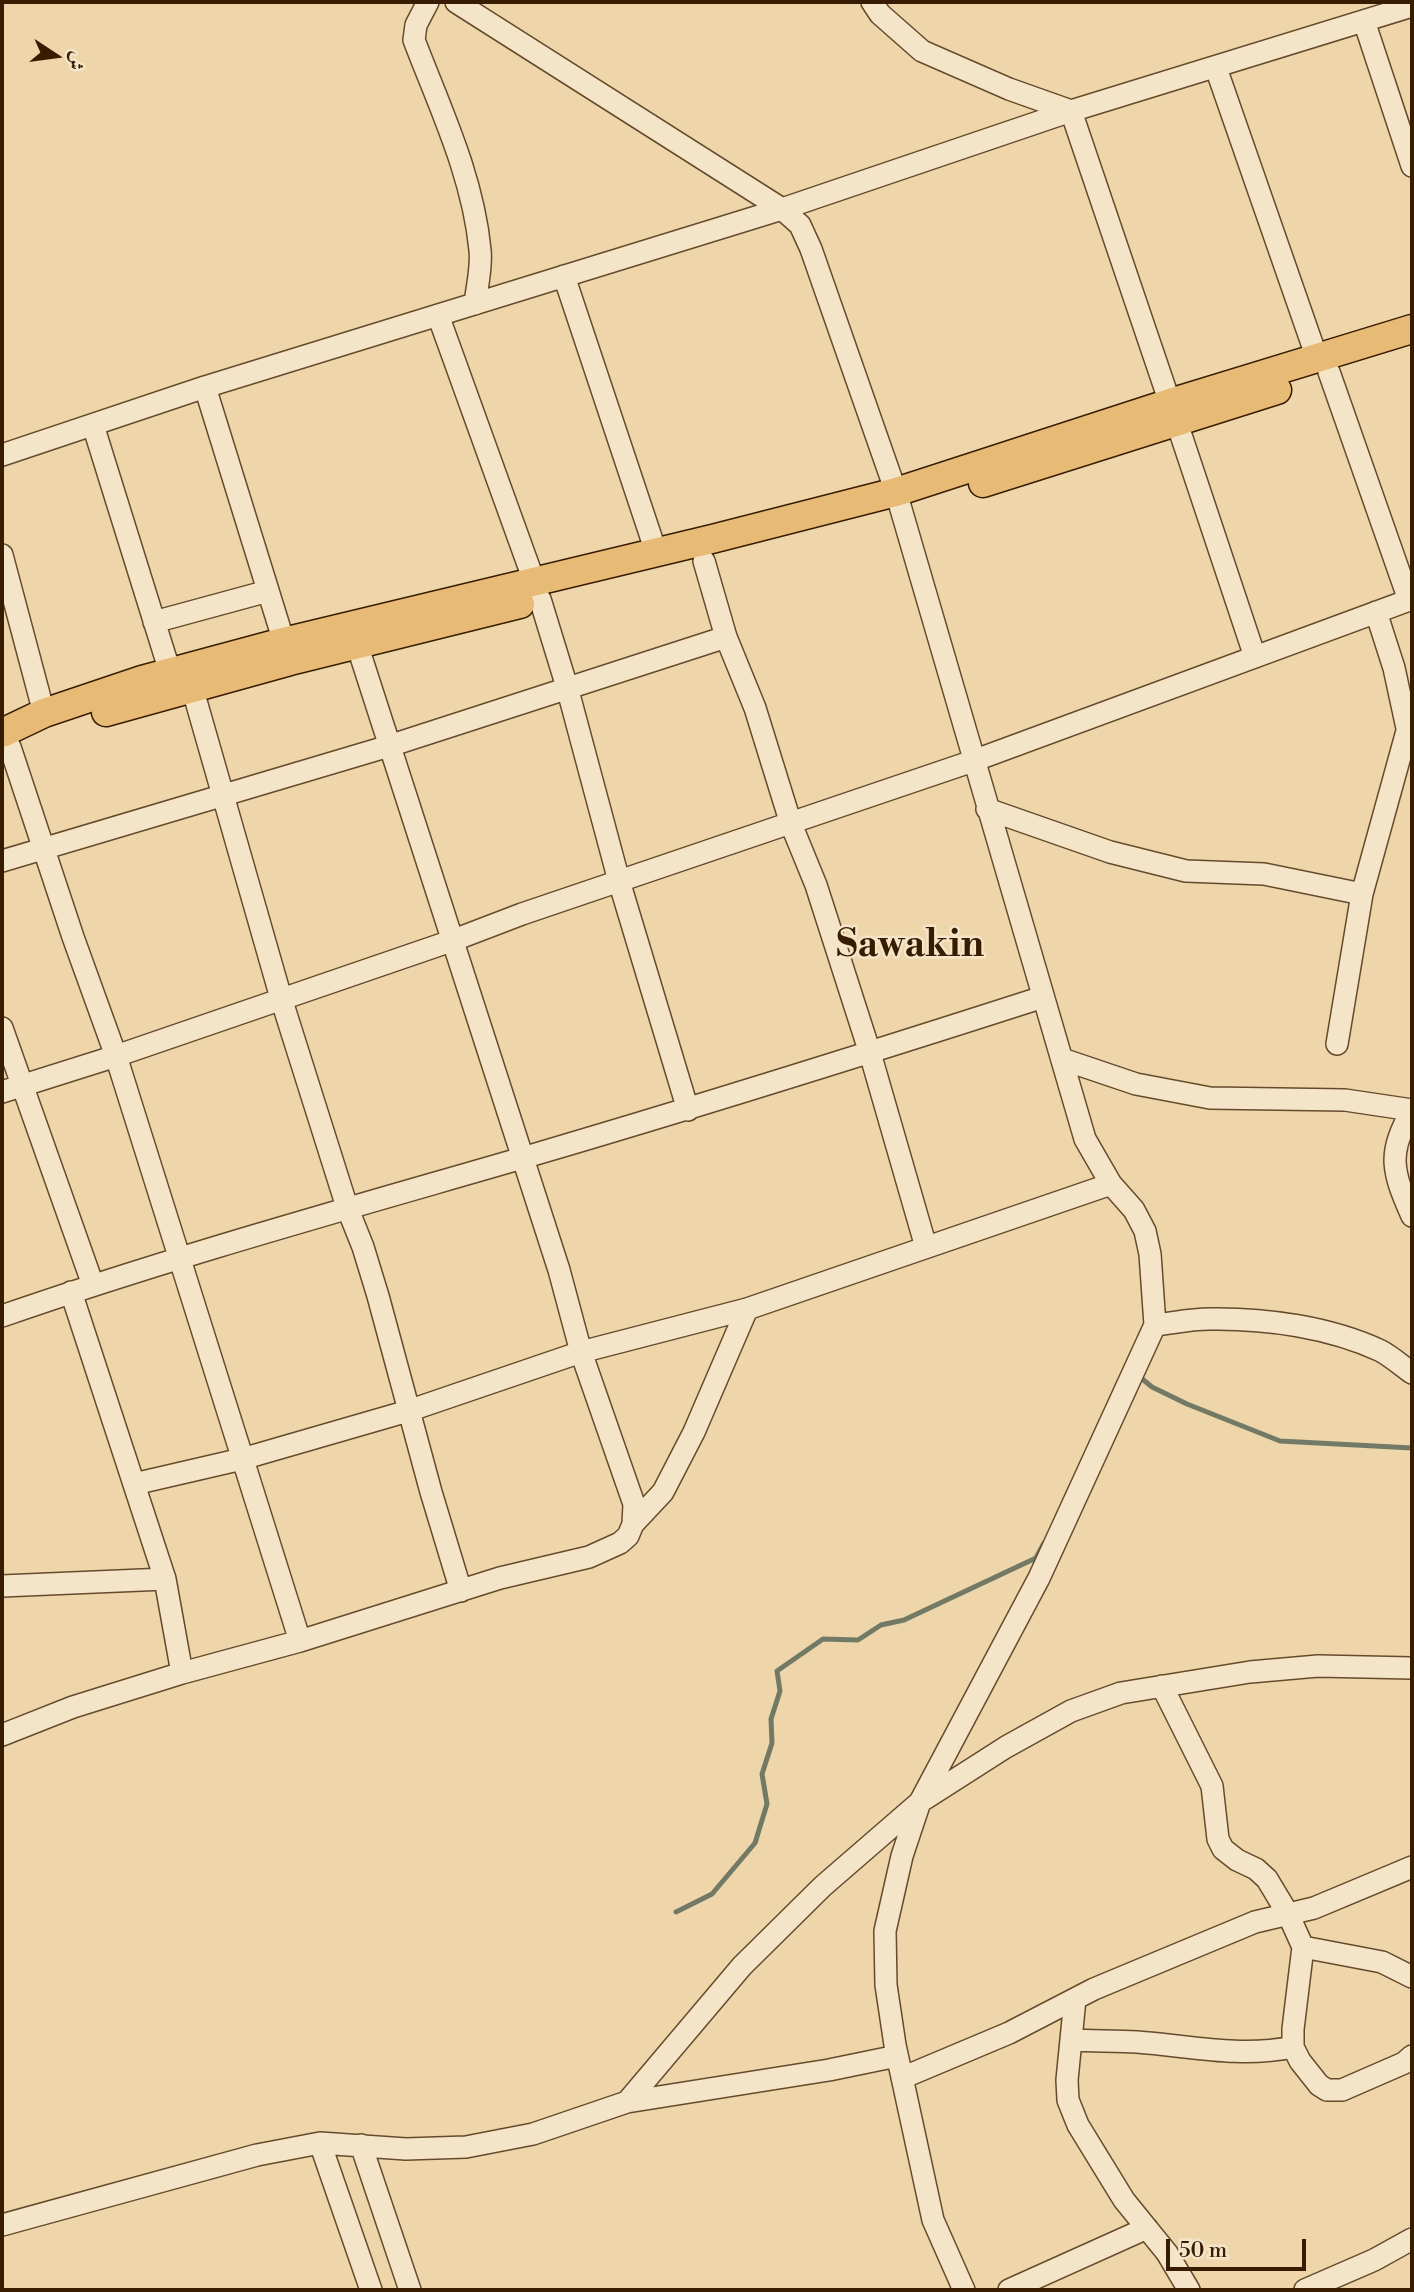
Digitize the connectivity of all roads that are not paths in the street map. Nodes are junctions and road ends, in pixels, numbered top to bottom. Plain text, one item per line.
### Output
1 (428, 2) edge
2 (456, 2) edge
3 (872, 2) edge
4 (1412, 6) edge
5 (1364, 21) junction
6 (1216, 68) junction
7 (1071, 111) junction
8 (1412, 166) edge
9 (782, 209) junction
10 (564, 276) junction
11 (475, 304) junction
12 (438, 315) junction
13 (1412, 329) edge
14 (1412, 348) edge
15 (1323, 365) junction
16 (205, 387) junction
17 (1173, 413) junction
18 (93, 425) junction
19 (2, 455) edge
20 (899, 500) junction
21 (656, 552) junction
22 (2, 555) edge
23 (704, 561) junction
24 (537, 590) junction
25 (268, 591) junction
26 (1410, 599) edge
27 (1376, 612) junction
28 (155, 622) junction
29 (354, 636) junction
30 (726, 637) junction
31 (286, 651) junction
32 (1255, 657) junction
33 (181, 680) junction
34 (567, 687) junction
35 (44, 713) junction
36 (1410, 740) edge
37 (5, 744) edge
38 (389, 746) junction
39 (973, 761) junction
40 (223, 794) junction
41 (987, 809) junction
42 (791, 824) junction
43 (43, 848) junction
44 (2, 861) edge
45 (620, 881) junction
46 (1363, 894) junction
47 (454, 940) junction
48 (281, 998) junction
49 (1044, 998) junction
50 (2, 1028) edge
51 (1337, 1044) dead end
52 (870, 1053) junction
53 (116, 1056) junction
54 (1062, 1059) junction
55 (12, 1089) edge
56 (688, 1110) junction
57 (1412, 1110) edge
58 (523, 1158) junction
59 (1111, 1184) junction
60 (347, 1207) junction
61 (1412, 1216) edge
62 (926, 1247) junction
63 (178, 1259) junction
64 (93, 1285) junction
65 (71, 1292) junction
66 (747, 1309) junction
67 (2, 1316) edge
68 (1155, 1325) junction
69 (581, 1352) junction
70 (1412, 1373) edge
71 (408, 1411) junction
72 (242, 1459) junction
73 (134, 1483) junction
74 (633, 1524) junction
75 (165, 1578) junction
76 (2, 1586) edge
77 (461, 1591) junction
78 (300, 1641) junction
79 (1412, 1668) edge
80 (183, 1672) junction
81 (1162, 1686) junction
82 (2, 1735) edge
83 (920, 1802) junction
84 (1412, 1867) edge
85 (1288, 1914) junction
86 (1303, 1947) junction
87 (1412, 1977) edge
88 (1075, 1999) junction
89 (1071, 2040) junction
90 (1293, 2048) junction
91 (897, 2056) junction
92 (1410, 2063) edge
93 (902, 2078) junction
94 (627, 2102) junction
95 (320, 2143) junction
96 (360, 2146) junction
97 (2, 2225) edge
98 (1147, 2228) junction
99 (1412, 2239) edge
100 (371, 2290) edge
101 (410, 2290) edge
102 (964, 2290) edge
103 (1009, 2290) edge
104 (1189, 2290) edge
105 (1305, 2290) edge

1 - 11 street
2 - 9 street
3 - 7 street
4 - 5 street
5 - 6 street
5 - 8 street
6 - 7 street
6 - 15 street
7 - 9 street
7 - 17 street
9 - 10 street
9 - 20 street
10 - 11 street
10 - 21 street
11 - 12 street
12 - 16 street
12 - 24 street
13 - 15 main road
14 - 15 main road
15 - 17 main road
15 - 26 street
16 - 18 street
16 - 25 street
17 - 20 main road
17 - 32 street
18 - 19 street
18 - 28 street
20 - 21 main road
20 - 23 main road
20 - 39 street
21 - 24 main road
22 - 35 street
23 - 24 main road
23 - 30 street
24 - 29 main road
24 - 34 street
25 - 28 street
25 - 31 street
26 - 27 street
27 - 32 street
27 - 36 street
28 - 33 street
29 - 31 main road
29 - 38 street
30 - 34 street
30 - 42 street
31 - 33 main road
32 - 39 street
33 - 35 main road
33 - 37 main road
33 - 40 street
34 - 38 street
34 - 45 street
35 - 37 main road
36 - 46 street
37 - 43 street
38 - 40 street
38 - 47 street
39 - 41 street
39 - 42 street
40 - 43 street
40 - 48 street
41 - 46 street
41 - 49 street
42 - 45 street
42 - 52 street
43 - 44 street
43 - 53 street
45 - 47 street
45 - 56 street
46 - 51 street
47 - 48 street
47 - 58 street
48 - 53 street
48 - 60 street
49 - 52 street
49 - 54 street
50 - 55 street
52 - 56 street
52 - 62 street
53 - 55 street
53 - 63 street
54 - 57 street
54 - 59 street
55 - 64 street
56 - 58 street
57 - 61 street
58 - 60 street
58 - 69 street
59 - 62 street
59 - 68 street
60 - 63 street
60 - 71 street
62 - 66 street
63 - 64 street
63 - 72 street
64 - 65 street
65 - 67 street
65 - 73 street
66 - 69 street
66 - 74 street
68 - 70 street
68 - 83 street
69 - 71 street
69 - 74 street
71 - 72 street
71 - 77 street
72 - 73 street
72 - 78 street
73 - 75 street
74 - 77 street
75 - 76 street
75 - 80 street
77 - 78 street
78 - 80 street
79 - 81 street
80 - 82 street
81 - 83 street
81 - 85 street
83 - 91 street
83 - 94 street
84 - 85 street
85 - 86 street
85 - 88 street
86 - 87 street
86 - 90 street
88 - 89 street
88 - 93 street
89 - 90 street
89 - 98 street
90 - 92 street
91 - 93 street
91 - 94 street
93 - 102 street
94 - 96 street
95 - 96 street
95 - 97 street
95 - 100 street
96 - 101 street
98 - 103 street
98 - 104 street
99 - 105 street

